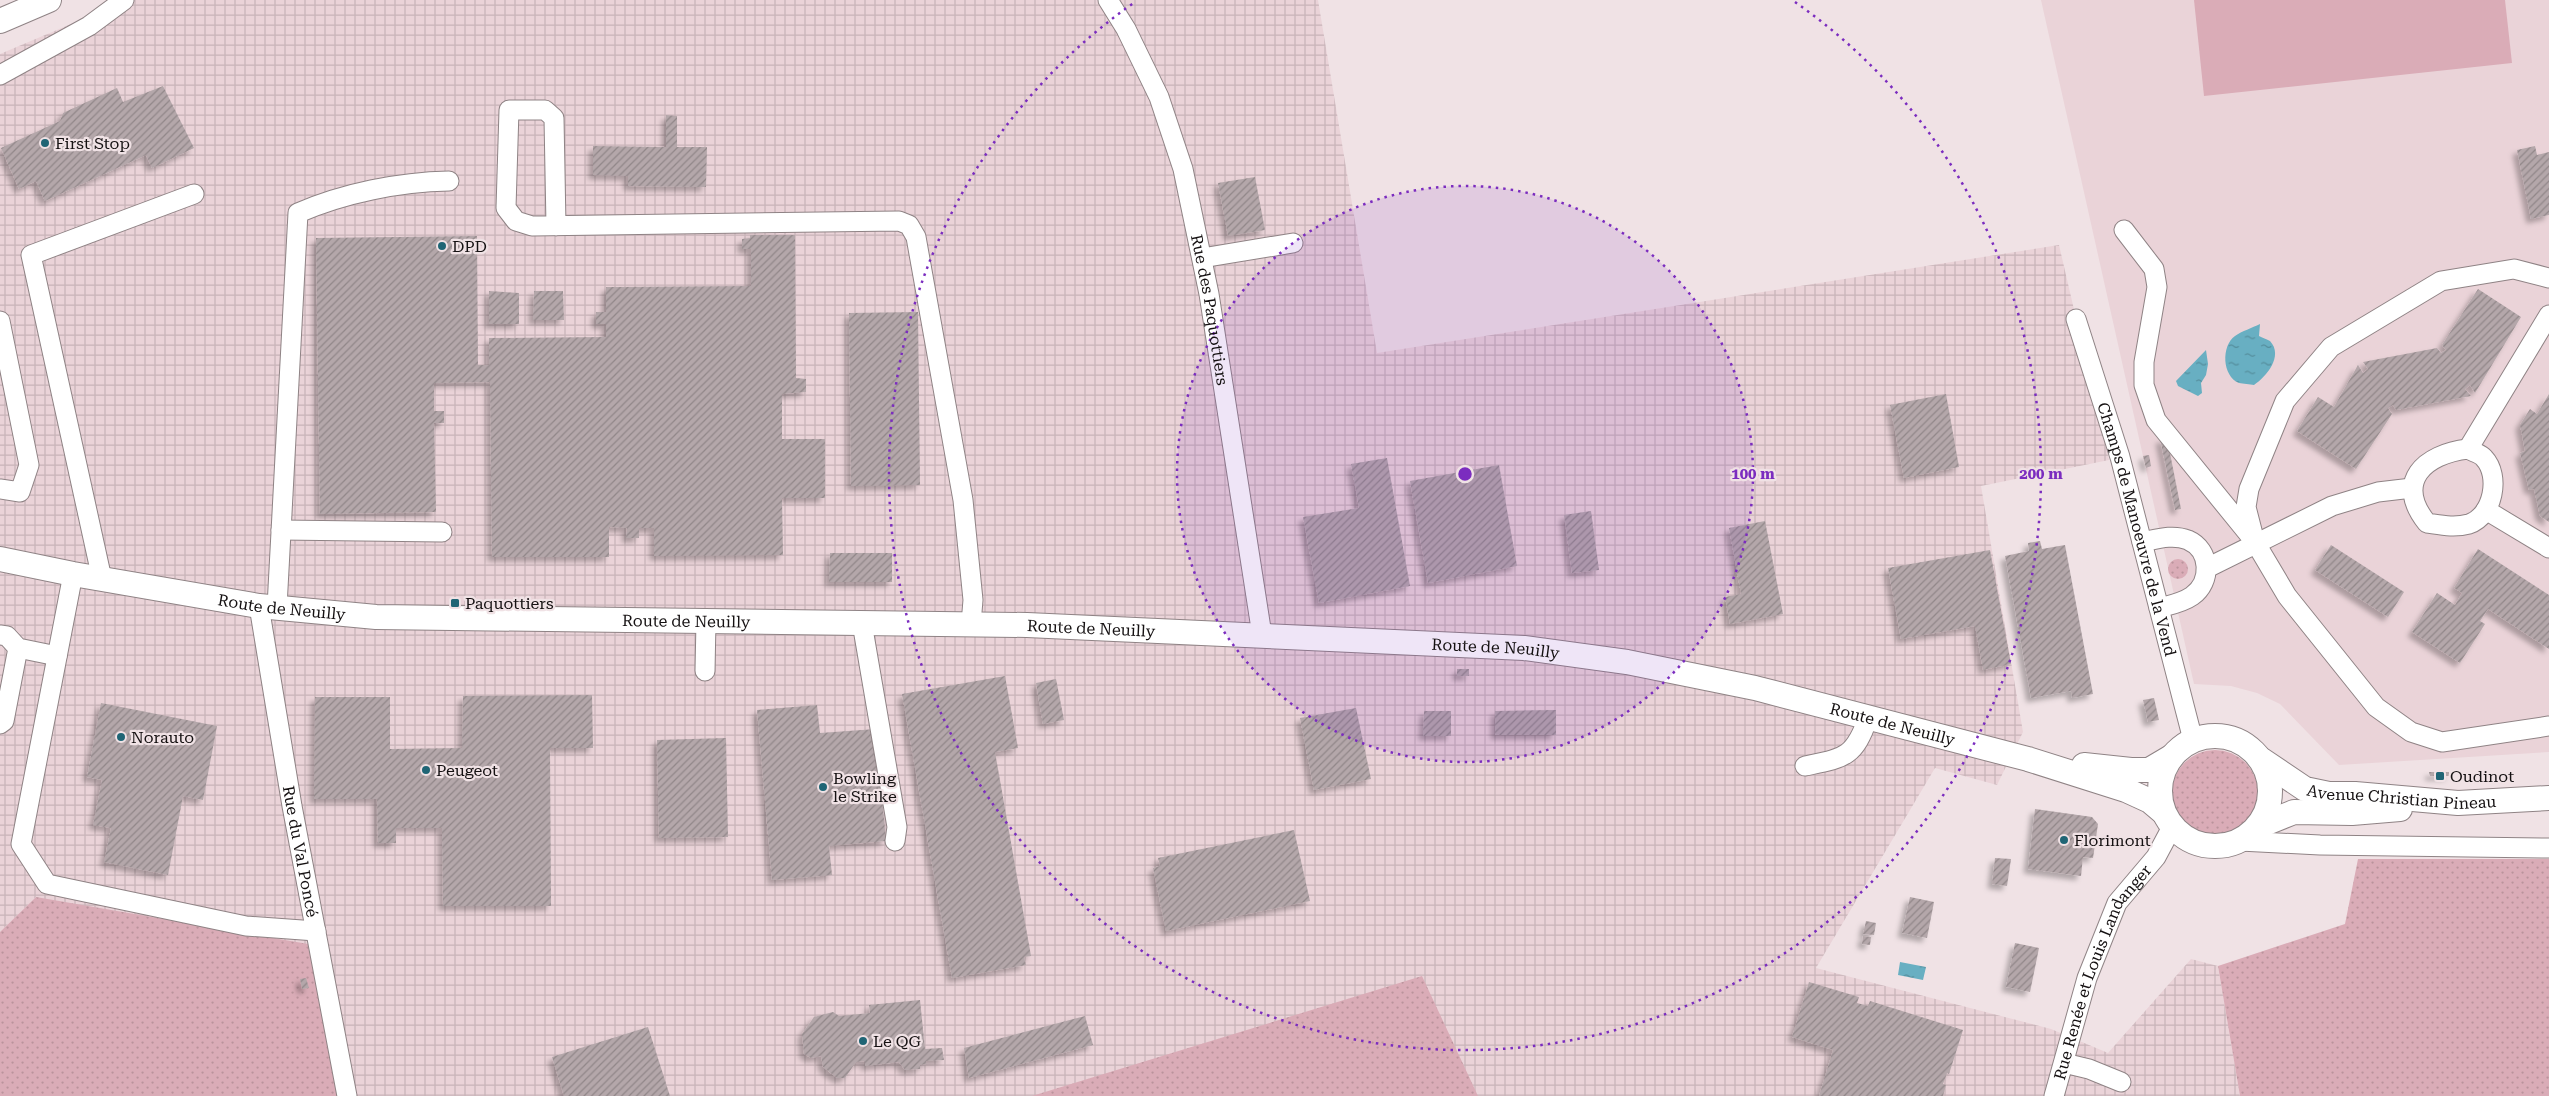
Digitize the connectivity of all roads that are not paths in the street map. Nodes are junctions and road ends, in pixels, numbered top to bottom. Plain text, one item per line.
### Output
1 (49, 0) edge
2 (124, 0) edge
3 (1108, 0) edge
4 (0, 21) edge
5 (0, 75) edge
6 (449, 181) dead end
7 (194, 194) dead end
8 (556, 226) junction
9 (2124, 230) dead end
10 (1293, 243) dead end
11 (1202, 258) junction
12 (2549, 278) edge
13 (2549, 315) edge
14 (2076, 319) dead end
15 (0, 321) edge
16 (2468, 449) junction
17 (2412, 488) junction
18 (0, 489) edge
19 (2486, 510) junction
20 (281, 530) junction
21 (442, 532) dead end
22 (2142, 542) junction
23 (2255, 542) junction
24 (2549, 548) edge
25 (0, 559) edge
26 (2207, 568) junction
27 (73, 574) junction
28 (102, 579) junction
29 (268, 606) junction
30 (2159, 608) junction
31 (706, 621) junction
32 (862, 623) junction
33 (971, 624) junction
34 (0, 635) edge
35 (1262, 635) junction
36 (18, 648) junction
37 (58, 656) junction
38 (705, 671) dead end
39 (1868, 718) junction
40 (0, 724) edge
41 (2549, 726) edge
42 (2194, 740) junction
43 (2171, 757) junction
44 (2028, 759) junction
45 (2262, 760) junction
46 (1805, 766) dead end
47 (2549, 798) edge
48 (2458, 803) junction
49 (2168, 819) junction
50 (2259, 826) junction
51 (2240, 841) junction
52 (895, 842) dead end
53 (2549, 848) edge
54 (316, 931) junction
55 (2064, 1063) junction
56 (2121, 1082) dead end
57 (347, 1096) edge
58 (2054, 1096) edge

1 - 4 main road
2 - 5 street
3 - 11 street, Rue des Paquottiers
6 - 20 street, Rue du Val Poncé
7 - 28 street
8 - 8 street
8 - 33 street
9 - 23 street
10 - 11 street
11 - 35 street, Rue des Paquottiers
12 - 23 street
13 - 16 street
14 - 22 street, Champs de Manoeuvre de la Vend
15 - 18 street
16 - 17 street
16 - 19 street
17 - 19 street
17 - 23 street
19 - 24 street
20 - 21 street
20 - 29 street, Rue du Val Poncé
22 - 26 street
22 - 30 street, Champs de Manoeuvre de la Vend
23 - 26 street
23 - 41 street
25 - 27 main road, Route de Neuilly
26 - 30 street
27 - 28 main road, Route de Neuilly
27 - 37 street
28 - 29 main road, Route de Neuilly
29 - 31 main road, Route de Neuilly
29 - 54 street, Rue du Val Poncé
30 - 42 street, Champs de Manoeuvre de la Vend
31 - 32 main road, Route de Neuilly
31 - 38 street
32 - 33 main road, Route de Neuilly
32 - 52 street
33 - 35 main road, Route de Neuilly
34 - 36 street
35 - 39 main road, Route de Neuilly
36 - 37 street
36 - 40 street
37 - 54 street
39 - 44 main road, Route de Neuilly
39 - 46 street
42 - 43 main road
42 - 45 main road
43 - 44 main road
43 - 49 main road
44 - 49 main road, Route de Neuilly
45 - 48 main road, Avenue Christian Pineau
45 - 50 main road
47 - 48 main road, Avenue Christian Pineau
48 - 50 main road
49 - 51 main road
49 - 55 street, Rue Renée et Louis Landanger
50 - 51 main road
51 - 53 street
54 - 57 street, Rue du Val Poncé
55 - 56 street
55 - 58 street, Rue Renée et Louis Landanger

